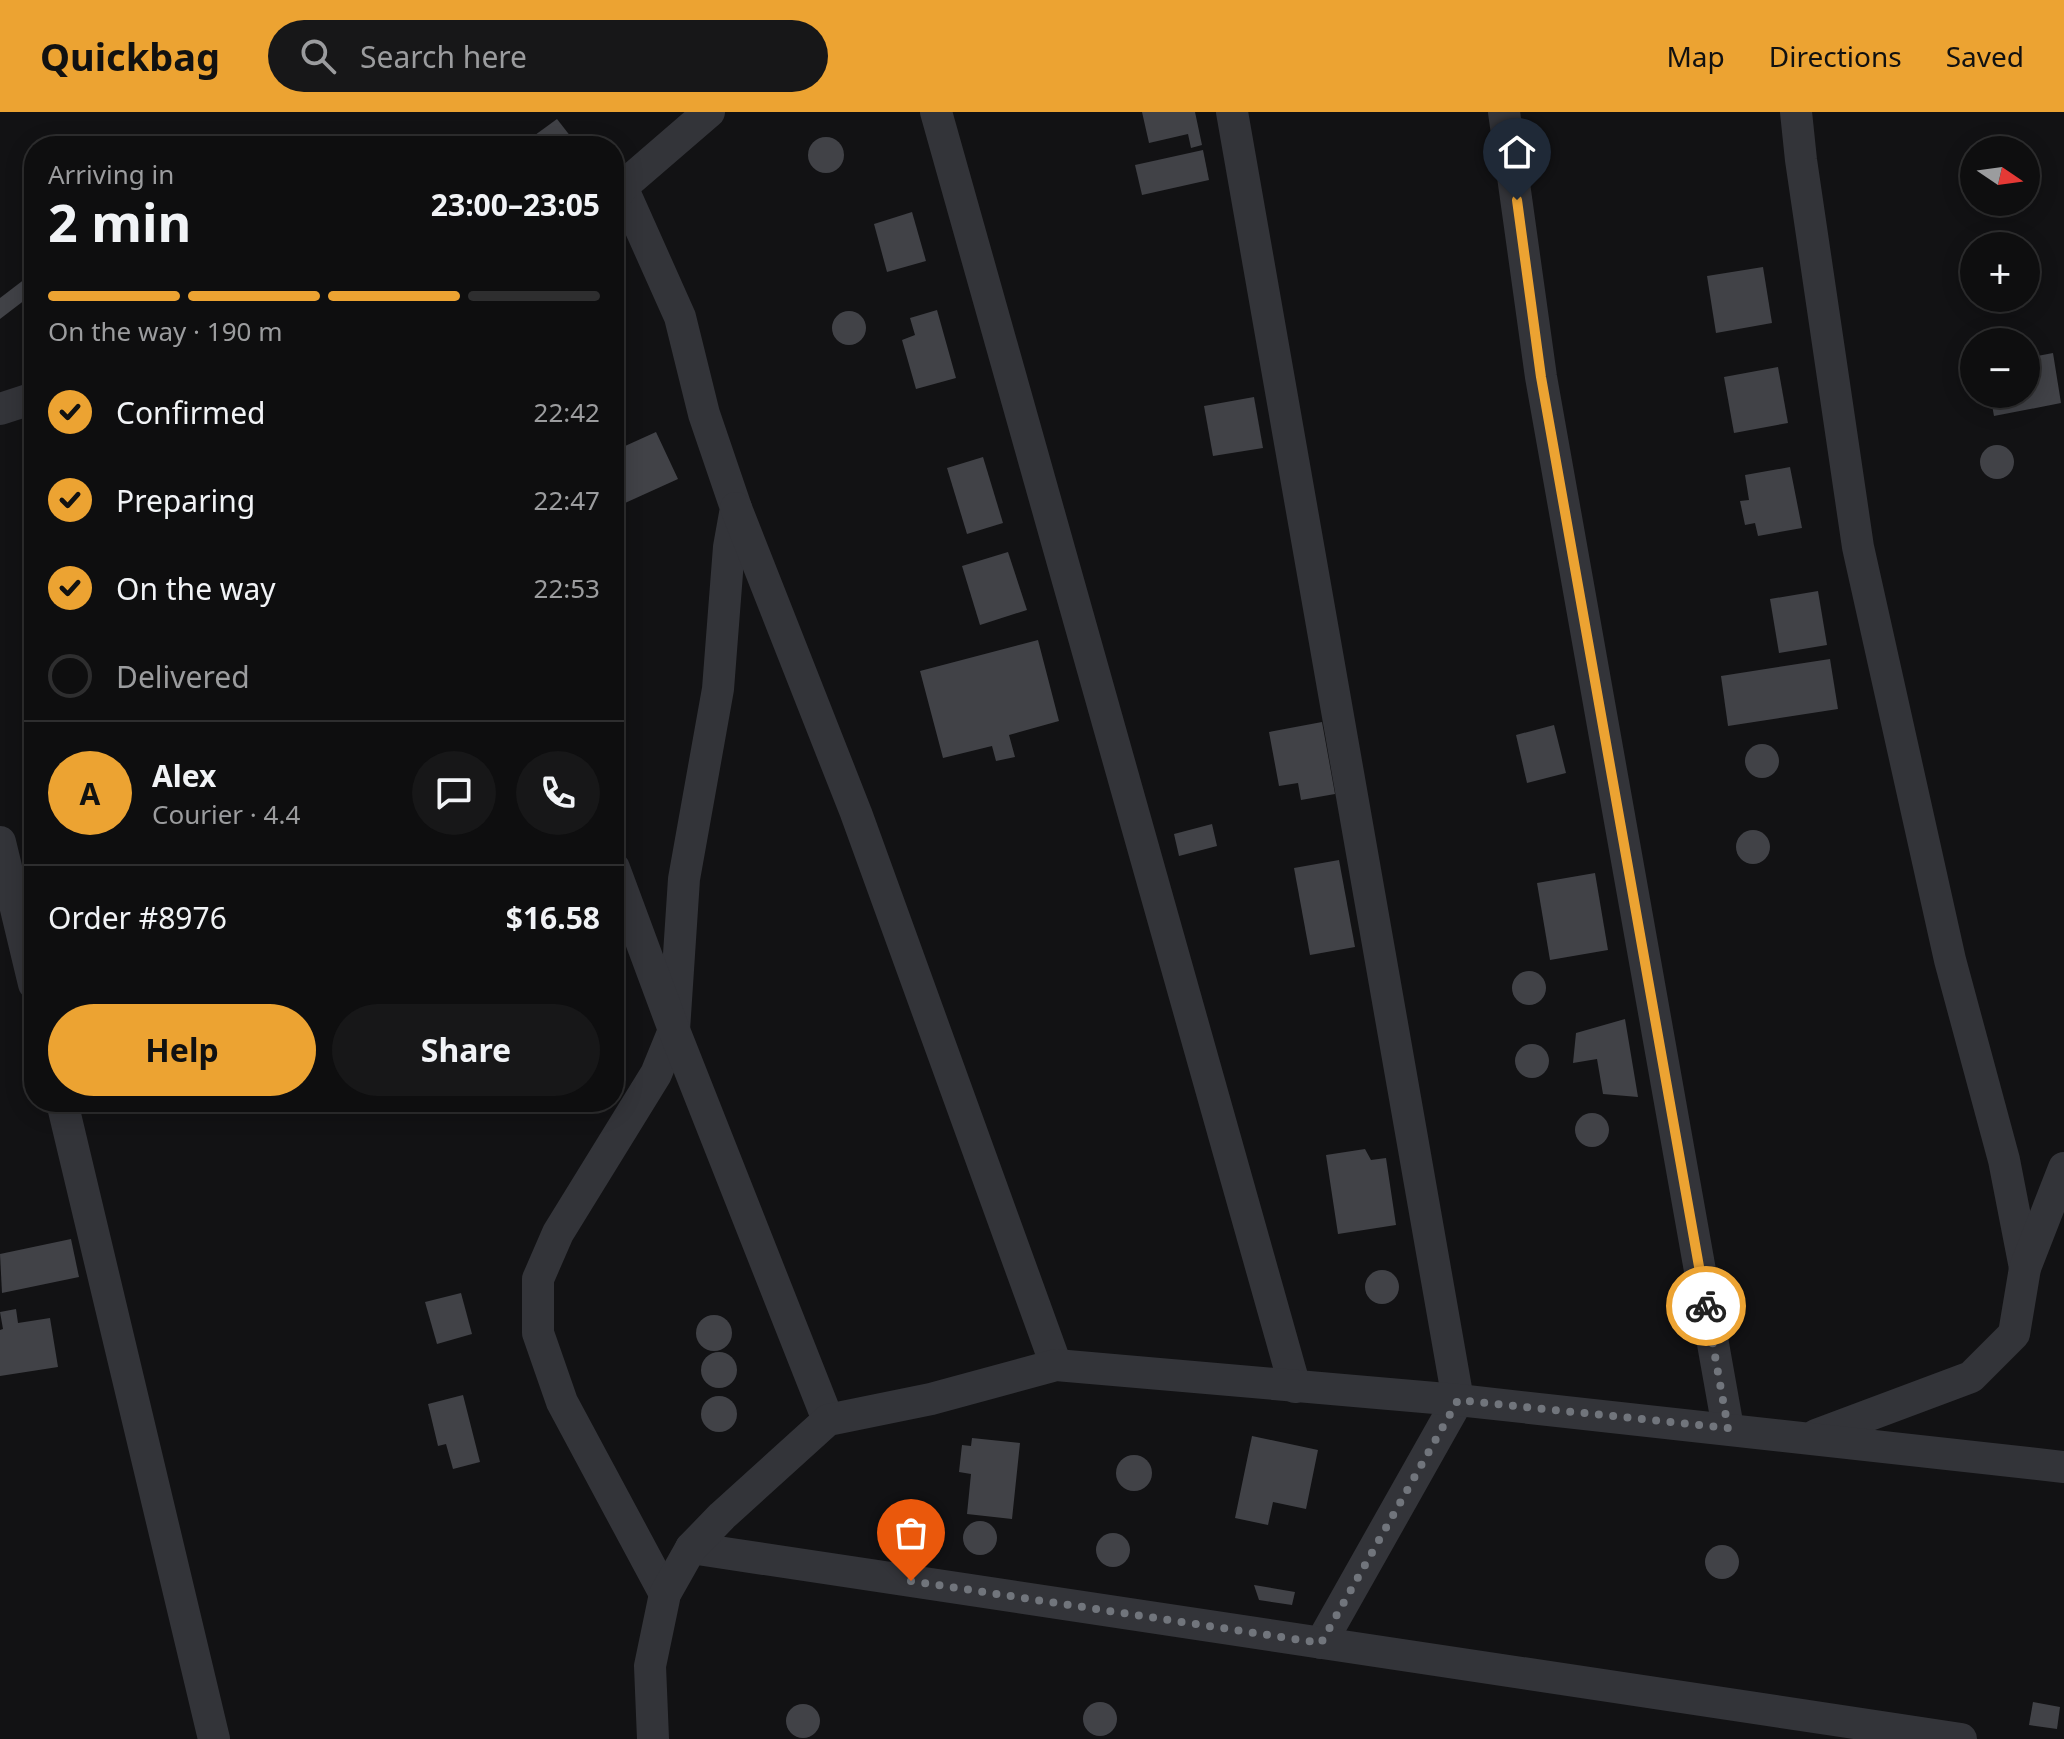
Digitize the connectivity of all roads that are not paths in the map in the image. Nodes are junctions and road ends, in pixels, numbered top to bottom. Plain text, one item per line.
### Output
1 (709, 112) edge
2 (936, 112) edge
3 (1232, 112) edge
4 (1504, 112) edge
5 (1796, 112) edge
6 (624, 188) edge
7 (624, 205) edge
8 (24, 401) edge
9 (0, 409) edge
10 (736, 508) junction
11 (0, 842) edge
12 (624, 895) edge
13 (24, 942) edge
14 (674, 1030) junction
15 (64, 1112) edge
16 (2064, 1168) edge
17 (2025, 1268) junction
18 (1056, 1365) junction
19 (1295, 1387) junction
20 (1458, 1400) junction
21 (828, 1420) junction
22 (1728, 1428) junction
23 (1810, 1438) junction
24 (2064, 1467) edge
25 (691, 1548) junction
26 (665, 1594) junction
27 (1321, 1643) junction
28 (214, 1739) edge
29 (653, 1739) edge
30 (1961, 1739) edge

1 - 6 street
2 - 19 street
3 - 20 street
4 - 22 street
5 - 17 street
7 - 10 street
8 - 9 street
10 - 14 street
10 - 18 street
11 - 13 street
12 - 14 street
14 - 21 street
14 - 26 street
15 - 28 street
16 - 17 street
17 - 23 street
18 - 19 street
18 - 21 street
19 - 20 street
20 - 22 street
20 - 27 street
21 - 25 street
22 - 23 street
23 - 24 street
25 - 26 street
25 - 27 street
26 - 29 street
27 - 30 street

